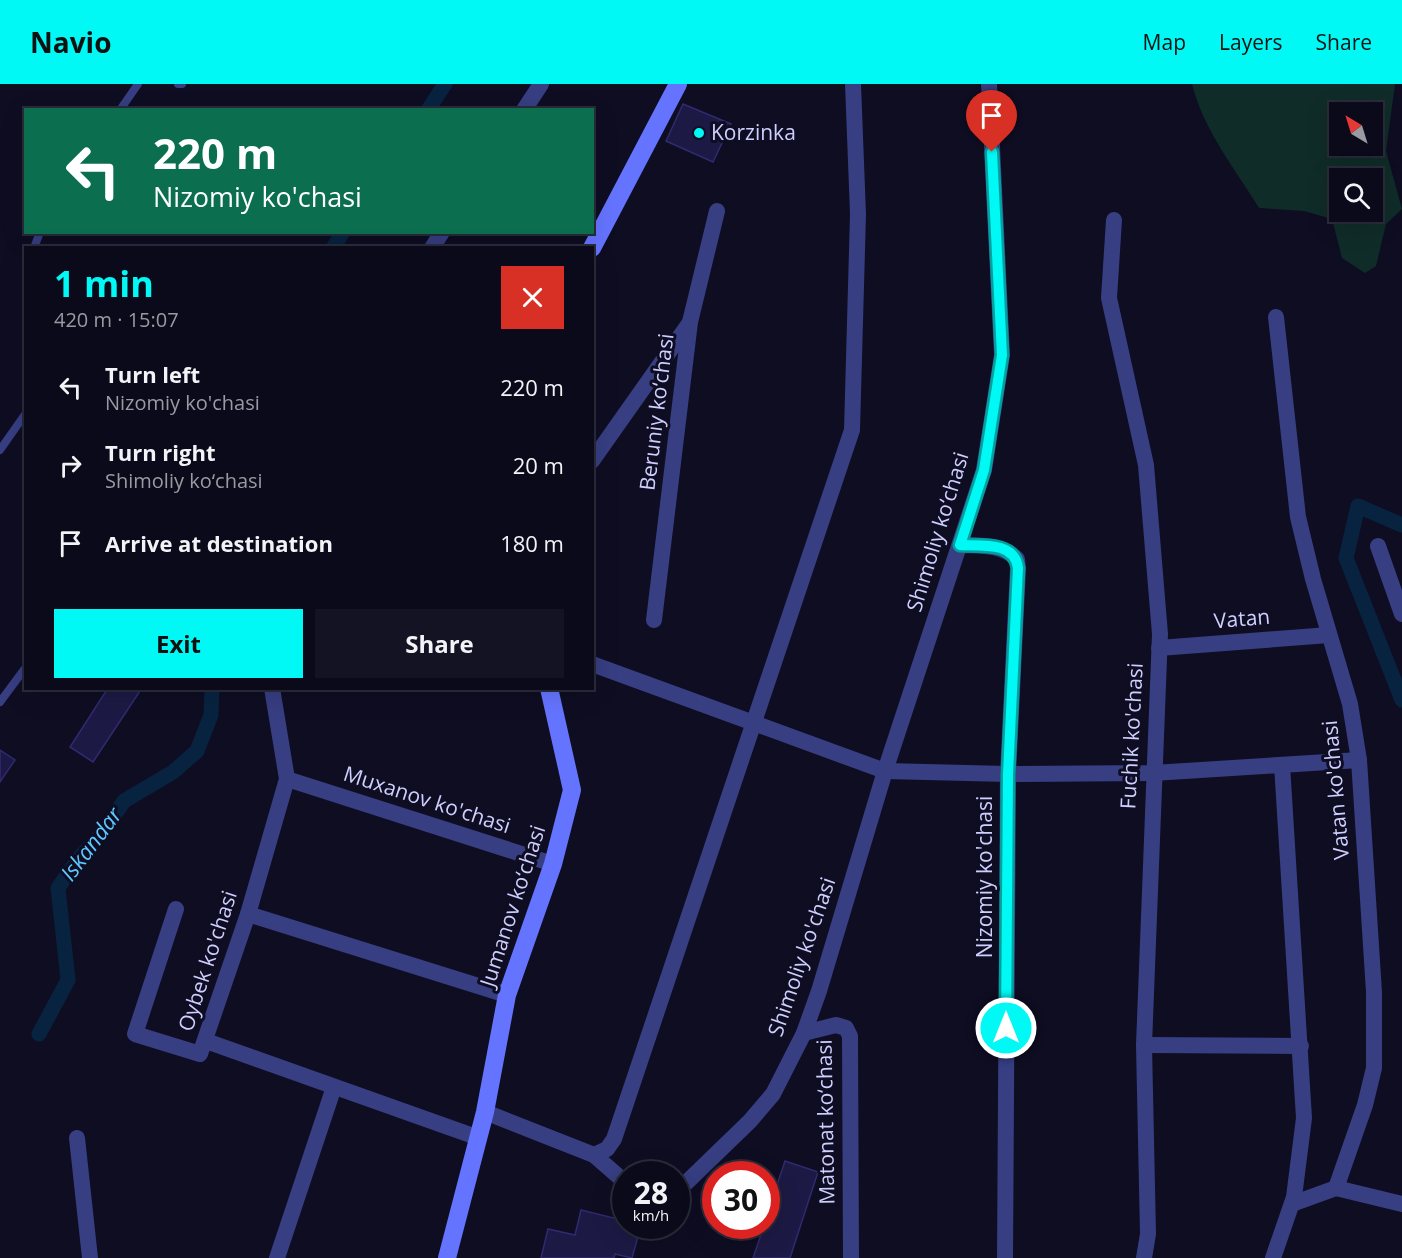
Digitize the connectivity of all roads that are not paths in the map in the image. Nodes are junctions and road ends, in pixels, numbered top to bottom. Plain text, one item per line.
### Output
1 (138, 84) edge
2 (541, 84) edge
3 (678, 84) edge
4 (854, 84) edge
5 (989, 84) edge
6 (121, 108) edge
7 (525, 108) edge
8 (717, 211) dead end
9 (1114, 220) dead end
10 (593, 246) edge
11 (1276, 317) dead end
12 (690, 322) junction
13 (24, 416) edge
14 (0, 450) edge
15 (594, 458) edge
16 (960, 545) junction
17 (1378, 546) dead end
18 (1402, 614) edge
19 (654, 620) dead end
20 (1329, 635) junction
21 (1159, 648) junction
22 (594, 665) edge
23 (24, 670) edge
24 (272, 690) edge
25 (549, 690) edge
26 (0, 702) edge
27 (752, 723) junction
28 (1359, 760) junction
29 (1282, 765) junction
30 (885, 771) junction
31 (1153, 773) junction
32 (1008, 774) junction
33 (286, 779) junction
34 (553, 864) junction
35 (176, 909) dead end
36 (248, 914) junction
37 (507, 995) junction
38 (804, 1033) junction
39 (206, 1041) junction
40 (1144, 1045) junction
41 (1301, 1046) junction
42 (334, 1087) junction
43 (485, 1112) junction
44 (77, 1138) dead end
45 (478, 1138) junction
46 (594, 1155) junction
47 (612, 1170) edge
48 (690, 1179) edge
49 (1336, 1188) junction
50 (1292, 1204) junction
51 (1402, 1204) edge
52 (90, 1258) edge
53 (277, 1258) edge
54 (447, 1258) edge
55 (851, 1258) edge
56 (1005, 1258) edge
57 (1144, 1258) edge
58 (1273, 1258) edge

1 - 6 lane
2 - 7 street
3 - 10 street
4 - 27 street
5 - 16 street, Shimoliy ko‘chasi
8 - 12 street, Beruniy ko‘chasi
9 - 21 street, Fuchik ko'chasi
11 - 20 street, Vatan ko'chasi
12 - 15 street
12 - 19 street, Beruniy ko‘chasi
13 - 14 lane
16 - 30 street, Shimoliy ko‘chasi
16 - 32 street, Nizomiy ko'chasi
17 - 18 street
20 - 21 street, Vatan
20 - 28 street, Vatan ko'chasi
21 - 31 street, Fuchik ko'chasi
22 - 27 street
23 - 26 lane
24 - 33 street, Oybek ko'chasi
25 - 34 street, Jumanov ko‘chasi
27 - 30 street
27 - 46 street
28 - 29 street
28 - 49 street, Vatan ko'chasi
29 - 31 street
29 - 41 street
30 - 32 street
30 - 38 street, Shimoliy ko'chasi
31 - 32 street
31 - 40 street, Fuchik ko'chasi
32 - 56 street, Nizomiy ko'chasi
33 - 34 street, Muxanov ko'chasi
33 - 36 street, Oybek ko'chasi
34 - 37 street, Jumanov ko‘chasi
35 - 39 street, Oybek ko'chasi
36 - 37 street
36 - 39 street, Oybek ko'chasi
37 - 43 street, Jumanov ko‘chasi
38 - 48 street, Shimoliy ko'chasi
38 - 55 street, Matonat ko‘chasi
39 - 42 street
40 - 41 street
40 - 57 street, Fuchik ko'chasi
41 - 50 street
42 - 45 street
42 - 53 street
43 - 45 street, Jumanov ko‘chasi
43 - 46 street
44 - 52 street
45 - 54 street, Jumanov ko‘chasi
46 - 47 street
49 - 50 street
49 - 51 street
50 - 58 street

